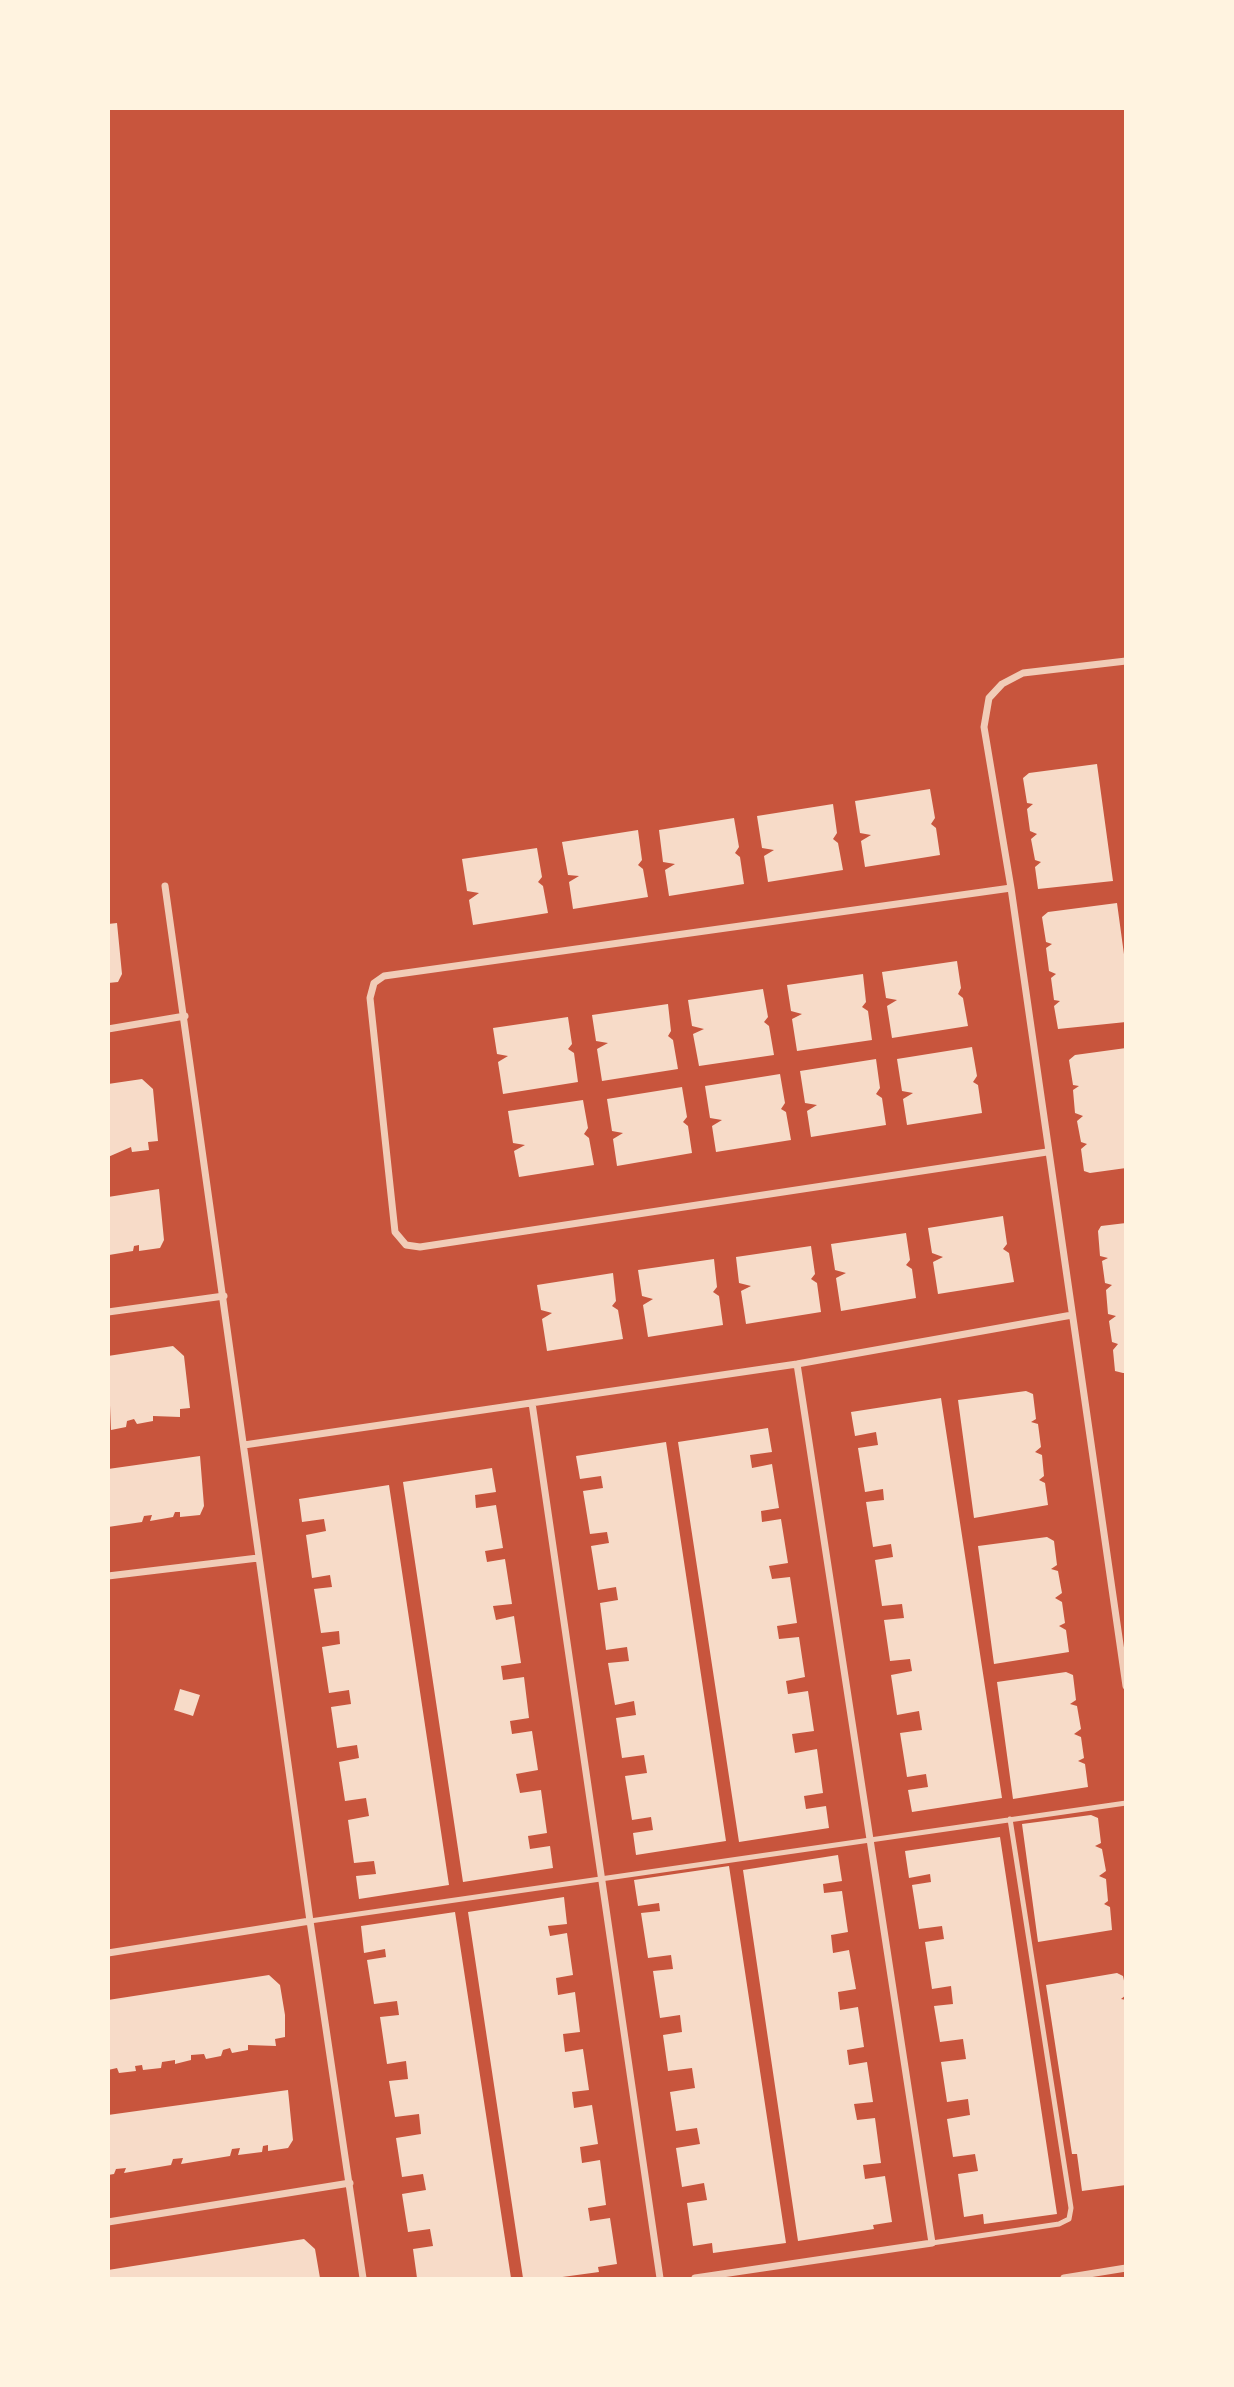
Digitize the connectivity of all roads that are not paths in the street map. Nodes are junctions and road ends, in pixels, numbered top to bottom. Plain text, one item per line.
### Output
1 (1125, 661) edge
2 (165, 886) dead end
3 (1011, 888) junction
4 (185, 1016) junction
5 (108, 1029) edge
6 (1047, 1152) junction
7 (224, 1296) junction
8 (108, 1312) edge
9 (1072, 1315) junction
10 (797, 1364) junction
11 (532, 1403) junction
12 (244, 1445) junction
13 (258, 1558) junction
14 (108, 1576) edge
15 (1125, 1686) edge
16 (1125, 1803) edge
17 (1010, 1819) junction
18 (870, 1840) junction
19 (602, 1879) junction
20 (310, 1922) junction
21 (108, 1953) edge
22 (350, 2183) junction
23 (108, 2222) edge
24 (932, 2244) junction
25 (1125, 2268) edge
26 (363, 2278) edge
27 (660, 2278) edge
28 (695, 2278) edge
29 (1064, 2278) edge

1 - 3 street
2 - 4 street
3 - 6 street
3 - 6 street
4 - 5 street
4 - 7 street
6 - 9 street
7 - 8 street
7 - 12 street
9 - 10 street
9 - 15 street
10 - 11 street
10 - 18 street
11 - 12 street
11 - 19 street
12 - 13 street
13 - 14 street
13 - 20 street
16 - 17 lane
17 - 18 lane
17 - 24 lane
18 - 19 lane
18 - 24 street
19 - 20 lane
19 - 27 street
20 - 21 street
20 - 22 street
22 - 23 street
22 - 26 street
24 - 28 street
25 - 29 street

